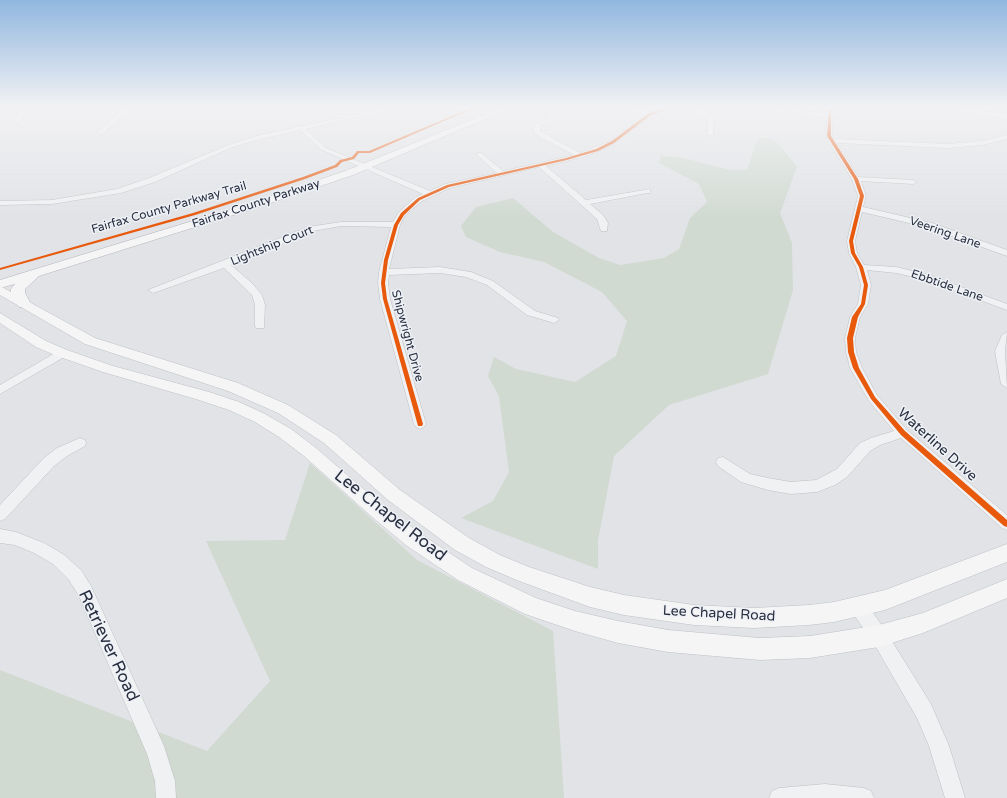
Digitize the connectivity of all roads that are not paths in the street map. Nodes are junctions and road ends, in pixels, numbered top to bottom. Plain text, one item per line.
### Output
1 (234, 145) edge
2 (322, 145) edge
3 (328, 145) edge
4 (403, 145) edge
5 (410, 145) edge
6 (560, 145) edge
7 (606, 145) edge
8 (834, 145) edge
9 (930, 145) edge
10 (957, 145) edge
11 (479, 154) dead end
12 (581, 156) junction
13 (364, 163) junction
14 (541, 165) junction
15 (501, 173) junction
16 (856, 178) junction
17 (913, 182) dead end
18 (438, 190) junction
19 (647, 191) dead end
20 (429, 194) junction
21 (0, 203) edge
22 (584, 203) junction
23 (860, 209) junction
24 (396, 225) junction
25 (604, 229) dead end
26 (1007, 254) edge
27 (225, 264) junction
28 (861, 266) junction
29 (52, 267) junction
30 (384, 272) junction
31 (0, 276) edge
32 (0, 284) edge
33 (0, 290) edge
34 (153, 290) dead end
35 (24, 304) junction
36 (1007, 307) edge
37 (0, 317) edge
38 (554, 320) dead end
39 (260, 326) dead end
40 (1007, 335) edge
41 (62, 353) junction
42 (1007, 384) edge
43 (0, 390) edge
44 (420, 424) dead end
45 (903, 433) junction
46 (330, 439) junction
47 (80, 443) dead end
48 (310, 452) junction
49 (723, 462) dead end
50 (0, 515) edge
51 (1007, 524) edge
52 (0, 536) edge
53 (1007, 553) edge
54 (1007, 588) edge
55 (858, 606) junction
56 (879, 636) junction
57 (166, 798) edge
58 (779, 798) edge
59 (864, 798) edge
60 (955, 798) edge

1 - 21 street
2 - 13 street
3 - 13 street
4 - 13 highway, Fairfax County Parkway
5 - 13 highway, Fairfax County Parkway
6 - 12 street
7 - 12 street, Shipwright Drive
8 - 16 street, Waterline Drive
9 - 10 street
11 - 15 street
12 - 14 street, Shipwright Drive
13 - 18 street
13 - 20 street
13 - 29 highway, Fairfax County Parkway
13 - 31 highway, Fairfax County Parkway
14 - 15 street, Shipwright Drive
14 - 22 street
15 - 18 street, Shipwright Drive
16 - 17 street
16 - 23 street, Waterline Drive
18 - 20 street, Shipwright Drive
19 - 22 street
20 - 24 street, Shipwright Drive
22 - 25 street
23 - 26 street, Veering Lane
23 - 28 street, Waterline Drive
24 - 27 street, Lightship Court
24 - 30 street, Shipwright Drive
27 - 34 street, Lightship Court
27 - 39 street
28 - 36 street, Ebbtide Lane
28 - 45 street, Waterline Drive
29 - 32 highway, Fairfax County Parkway
29 - 35 highway
30 - 38 street
30 - 44 street, Shipwright Drive
33 - 35 main road, Lee Chapel Road
35 - 46 main road, Lee Chapel Road
37 - 41 main road, Lee Chapel Road
40 - 42 street
41 - 43 street
41 - 48 main road, Lee Chapel Road
45 - 49 street
45 - 51 street, Waterline Drive
46 - 48 main road
46 - 55 main road, Lee Chapel Road
47 - 50 street
48 - 56 main road, Lee Chapel Road
52 - 57 street, Retriever Road
53 - 55 main road, Lee Chapel Road
54 - 56 main road, Lee Chapel Road
55 - 56 street
56 - 60 street
58 - 59 street

